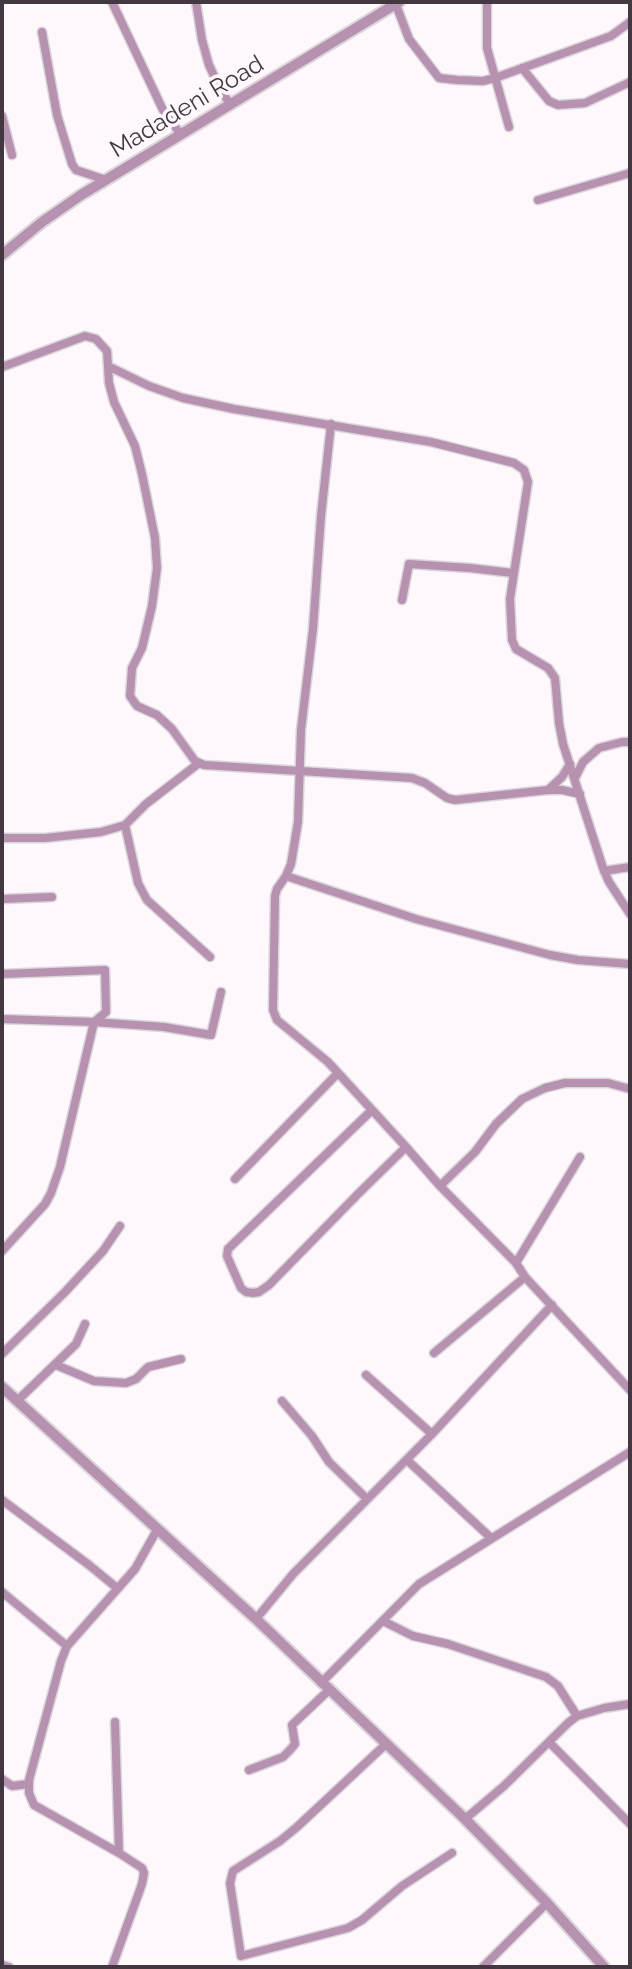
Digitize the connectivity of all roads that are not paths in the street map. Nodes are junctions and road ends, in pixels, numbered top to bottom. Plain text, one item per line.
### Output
1 (112, 2) edge
2 (196, 2) edge
3 (396, 2) edge
4 (487, 2) edge
5 (630, 22) edge
6 (42, 32) dead end
7 (522, 68) junction
8 (495, 78) junction
9 (630, 82) edge
10 (230, 105) junction
11 (2, 116) edge
12 (509, 127) dead end
13 (181, 135) junction
14 (12, 155) dead end
15 (630, 173) edge
16 (106, 180) junction
17 (538, 200) dead end
18 (2, 255) edge
19 (2, 367) edge
20 (110, 367) junction
21 (331, 424) junction
22 (513, 573) junction
23 (402, 600) dead end
24 (630, 742) edge
25 (199, 763) junction
26 (570, 764) junction
27 (299, 772) junction
28 (575, 778) junction
29 (548, 790) junction
30 (580, 794) junction
31 (125, 825) junction
32 (2, 838) edge
33 (630, 867) edge
34 (604, 871) junction
35 (286, 876) junction
36 (52, 897) dead end
37 (2, 899) edge
38 (630, 914) edge
39 (210, 957) dead end
40 (630, 964) edge
41 (2, 974) edge
42 (221, 992) dead end
43 (2, 1019) edge
44 (94, 1022) junction
45 (338, 1073) junction
46 (629, 1087) edge
47 (372, 1110) junction
48 (406, 1147) junction
49 (580, 1157) dead end
50 (235, 1179) dead end
51 (440, 1186) junction
52 (120, 1226) dead end
53 (2, 1251) edge
54 (516, 1263) junction
55 (525, 1277) junction
56 (552, 1305) junction
57 (85, 1324) dead end
58 (434, 1353) dead end
59 (2, 1354) edge
60 (181, 1359) dead end
61 (56, 1365) junction
62 (366, 1375) dead end
63 (2, 1387) edge
64 (630, 1390) edge
65 (17, 1401) junction
66 (282, 1401) dead end
67 (432, 1434) junction
68 (630, 1451) edge
69 (407, 1460) junction
70 (367, 1499) junction
71 (2, 1500) edge
72 (157, 1530) junction
73 (491, 1538) junction
74 (117, 1588) junction
75 (2, 1592) edge
76 (256, 1619) junction
77 (383, 1621) junction
78 (67, 1646) junction
79 (325, 1686) junction
80 (630, 1704) edge
81 (577, 1716) junction
82 (115, 1722) dead end
83 (549, 1742) junction
84 (386, 1744) junction
85 (249, 1770) dead end
86 (2, 1779) edge
87 (29, 1784) junction
88 (465, 1819) junction
89 (630, 1824) edge
90 (119, 1853) junction
91 (453, 1853) dead end
92 (547, 1903) junction
93 (2, 1965) edge
94 (600, 1966) edge
95 (9, 1967) edge
96 (112, 1967) edge
97 (484, 1967) edge

1 - 13 street
2 - 10 street
3 - 8 street
3 - 10 street, Madadeni Road
4 - 8 street
5 - 7 street
6 - 16 street
7 - 8 street
7 - 9 street
8 - 12 street
10 - 13 street, Madadeni Road
11 - 14 street
13 - 16 street, Madadeni Road
15 - 17 street
16 - 18 street, Madadeni Road
19 - 20 street
20 - 21 street
20 - 25 street
21 - 22 street
21 - 27 street
22 - 23 street
22 - 26 street
24 - 28 street
25 - 27 street
25 - 31 street
26 - 28 street
26 - 29 street
27 - 29 street
27 - 35 street
28 - 30 street
29 - 30 street
30 - 34 street
31 - 32 street
31 - 39 street
33 - 34 street
34 - 38 street
35 - 40 street
35 - 45 street
36 - 37 street
41 - 44 street
42 - 44 street
43 - 44 street
44 - 53 street
45 - 47 street
45 - 50 street
46 - 51 street
47 - 48 street
47 - 48 street
48 - 51 street
49 - 54 street
51 - 54 street
52 - 59 street
54 - 55 street
55 - 56 street
55 - 58 street
56 - 64 street
56 - 67 street
57 - 61 street
60 - 61 street
61 - 65 street
62 - 67 street
63 - 65 street
65 - 72 street
66 - 70 street
67 - 69 street
68 - 73 street
69 - 70 street
69 - 73 street
70 - 76 street
71 - 74 street
72 - 74 street
72 - 76 street
73 - 77 street
74 - 78 street
75 - 78 street
76 - 79 street
77 - 79 street
77 - 81 street
78 - 87 street
79 - 84 street
79 - 85 street
80 - 81 street
81 - 83 street
82 - 90 street
83 - 88 street
83 - 89 street
84 - 88 street
84 - 91 street
86 - 87 street
87 - 90 street
88 - 92 street
90 - 96 street
92 - 94 street
92 - 97 street
93 - 95 street

